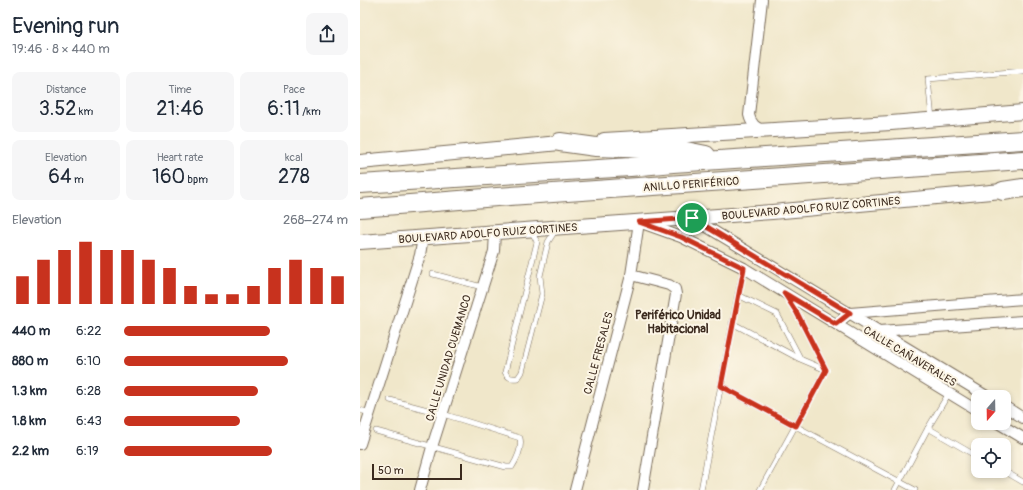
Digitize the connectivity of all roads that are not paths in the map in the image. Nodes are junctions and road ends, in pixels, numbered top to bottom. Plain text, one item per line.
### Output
1 (762, 0) edge
2 (1023, 71) edge
3 (749, 110) junction
4 (1023, 112) edge
5 (932, 120) junction
6 (765, 131) junction
7 (733, 133) junction
8 (1023, 140) edge
9 (560, 142) junction
10 (728, 159) junction
11 (1023, 160) edge
12 (360, 162) edge
13 (360, 184) edge
14 (1023, 189) edge
15 (1003, 191) joint
16 (360, 208) edge
17 (692, 218) junction
18 (639, 222) junction
19 (556, 228) junction
20 (530, 230) junction
21 (495, 232) junction
22 (423, 237) junction
23 (360, 242) edge
24 (739, 246) junction
25 (729, 262) junction
26 (744, 268) junction
27 (433, 274) dead end
28 (631, 275) junction
29 (482, 287) junction
30 (784, 293) junction
31 (738, 295) junction
32 (1023, 299) edge
33 (850, 313) junction
34 (1023, 321) edge
35 (732, 324) junction
36 (836, 324) junction
37 (879, 331) junction
38 (862, 340) junction
39 (800, 359) junction
40 (826, 370) junction
41 (721, 386) junction
42 (976, 390) edge
43 (949, 393) junction
44 (390, 400) dead end
45 (971, 407) edge
46 (1011, 410) edge
47 (365, 412) edge
48 (443, 414) junction
49 (1023, 418) edge
50 (796, 426) junction
51 (928, 428) junction
52 (1010, 430) edge
53 (376, 431) dead end
54 (1023, 438) edge
55 (360, 444) edge
56 (432, 447) junction
57 (971, 452) edge
58 (1011, 475) edge
59 (900, 481) junction
60 (1023, 482) edge
61 (420, 490) edge
62 (575, 490) edge
63 (643, 490) edge
64 (701, 490) edge
65 (760, 490) edge
66 (895, 490) edge
67 (915, 490) edge

1 - 3 street
2 - 5 lane
3 - 6 street
3 - 7 street
4 - 5 main road
5 - 6 main road
6 - 7 main road
7 - 9 main road
8 - 10 highway, ANILLO PERIFÉRICO
9 - 10 highway
9 - 12 main road
10 - 13 highway, ANILLO PERIFÉRICO
11 - 16 highway, ANILLO PERIFÉRICO
14 - 15 highway
15 - 17 main road, BOULEVARD ADOLFO RUIZ CORTINES
17 - 18 main road, BOULEVARD ADOLFO RUIZ CORTINES
17 - 24 street, CALLE CAÑAVERALES
18 - 19 main road, BOULEVARD ADOLFO RUIZ CORTINES
18 - 25 street, CALLE CAÑAVERALES
18 - 28 street, CALLE FRESALES
19 - 20 main road, BOULEVARD ADOLFO RUIZ CORTINES
19 - 20 lane
20 - 21 main road, BOULEVARD ADOLFO RUIZ CORTINES
21 - 22 main road, BOULEVARD ADOLFO RUIZ CORTINES
21 - 29 street, CALLE UNIDAD CUEMANCO
22 - 23 main road, BOULEVARD ADOLFO RUIZ CORTINES
22 - 47 street
24 - 25 street
24 - 33 street, CALLE CAÑAVERALES
25 - 26 street, CALLE CAÑAVERALES
26 - 30 street, CALLE CAÑAVERALES
26 - 31 lane
27 - 29 lane
28 - 62 street, CALLE FRESALES
28 - 63 street
29 - 48 street, CALLE UNIDAD CUEMANCO
30 - 36 street, CALLE CAÑAVERALES
30 - 40 lane
31 - 35 lane
31 - 39 lane
32 - 33 street
33 - 36 street
33 - 37 street, CALLE CAÑAVERALES
34 - 37 street
35 - 39 lane
35 - 41 lane
36 - 38 street, CALLE CAÑAVERALES
37 - 38 street
37 - 42 street, CALLE CAÑAVERALES
38 - 43 street, CALLE CAÑAVERALES
39 - 40 lane
40 - 50 lane
41 - 50 lane
41 - 64 lane
43 - 45 street, CALLE CAÑAVERALES
43 - 51 lane
44 - 48 lane
46 - 49 street
47 - 55 street
48 - 56 street, CALLE UNIDAD CUEMANCO
48 - 56 lane
50 - 59 lane
50 - 65 lane
51 - 57 lane
51 - 59 lane
52 - 54 street
53 - 56 lane
56 - 61 street, CALLE UNIDAD CUEMANCO
58 - 60 lane
59 - 66 lane
59 - 67 lane

